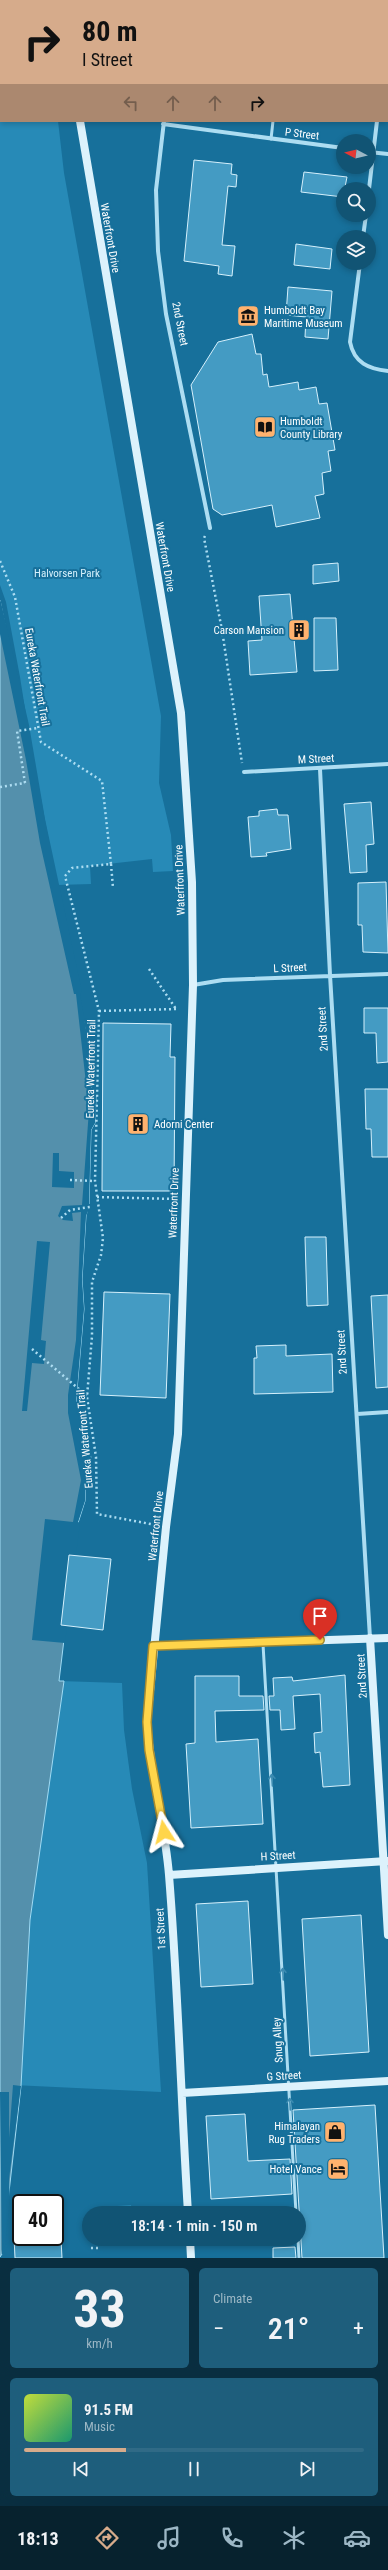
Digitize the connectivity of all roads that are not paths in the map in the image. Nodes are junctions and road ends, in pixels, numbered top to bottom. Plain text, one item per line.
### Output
1 (80, 122) edge
2 (164, 122) edge
3 (273, 122) edge
4 (377, 122) edge
5 (374, 134) edge
6 (271, 139) junction
7 (336, 147) edge
8 (376, 153) edge
9 (388, 154) edge
10 (359, 270) edge
11 (388, 371) edge
12 (210, 528) road end
13 (388, 764) edge
14 (320, 768) junction
15 (244, 772) road end
16 (388, 974) edge
17 (330, 975) junction
18 (193, 985) junction
19 (388, 1412) edge
20 (357, 1414) junction
21 (370, 1638) junction
22 (388, 1638) edge
23 (263, 1643) junction
24 (153, 1646) junction
25 (386, 1861) edge
26 (278, 1867) junction
27 (169, 1875) junction
28 (388, 1935) edge
29 (388, 2081) edge
30 (289, 2087) junction
31 (182, 2093) junction
32 (188, 2206) edge
33 (296, 2206) edge
34 (190, 2246) edge
35 (298, 2246) edge
36 (191, 2258) edge
37 (299, 2258) edge

1 - 18 street, Waterfront Drive
2 - 6 street, P Street
2 - 12 street, 2nd Street
3 - 6 lane
4 - 5 street
6 - 7 street, P Street
8 - 9 street
10 - 11 street
13 - 14 street, M Street
14 - 15 street, M Street
14 - 17 street, 2nd Street
16 - 17 street, L Street
17 - 18 street, L Street
17 - 20 street, 2nd Street
18 - 24 street, Waterfront Drive
19 - 20 street
20 - 21 street, 2nd Street
21 - 22 street
21 - 23 street
21 - 25 street, 2nd Street
23 - 24 street
26 -> 23 lane, Snug Alley
24 - 27 street, 1st Street
25 - 26 street, H Street
25 - 28 street, 2nd Street
26 - 27 street, H Street
30 -> 26 lane, Snug Alley
27 - 31 street, 1st Street
29 - 30 street, G Street
30 - 31 street, G Street
33 -> 30 lane, Snug Alley
31 - 32 street, 1st Street
34 - 36 street
35 - 37 lane

